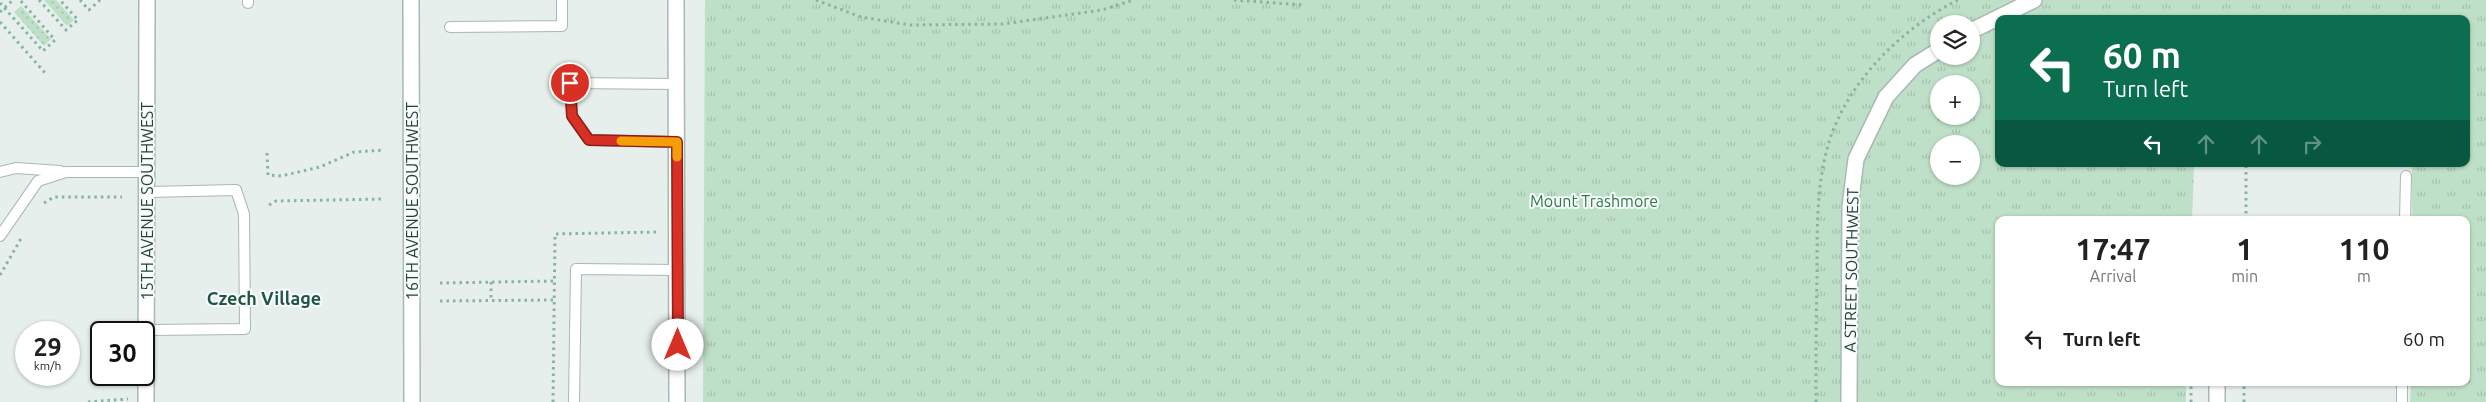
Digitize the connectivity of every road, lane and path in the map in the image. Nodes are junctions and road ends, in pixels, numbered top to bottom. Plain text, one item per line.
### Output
1 (14, 0) edge
2 (20, 0) edge
3 (40, 0) edge
4 (60, 0) edge
5 (80, 0) edge
6 (100, 0) edge
7 (147, 0) edge
8 (411, 0) edge
9 (562, 0) edge
10 (676, 0) edge
11 (816, 0) edge
12 (1133, 0) edge
13 (1234, 0) edge
14 (2034, 0) edge
15 (0, 3) edge
16 (1304, 5) dead end
17 (4, 8) junction
18 (0, 12) edge
19 (2004, 15) edge
20 (1995, 19) edge
21 (0, 22) edge
22 (450, 27) dead end
23 (1980, 27) edge
24 (1930, 56) edge
25 (46, 74) dead end
26 (677, 84) junction
27 (677, 142) junction
28 (384, 150) dead end
29 (267, 153) dead end
30 (2246, 167) edge
31 (0, 172) edge
32 (66, 172) junction
33 (148, 172) junction
34 (2406, 176) dead end
35 (148, 192) junction
36 (122, 197) dead end
37 (384, 199) dead end
38 (269, 205) dead end
39 (38, 208) dead end
40 (2246, 216) edge
41 (2405, 216) edge
42 (27, 228) dead end
43 (0, 236) edge
44 (678, 270) junction
45 (0, 275) edge
46 (554, 281) dead end
47 (440, 282) dead end
48 (491, 282) junction
49 (554, 300) dead end
50 (440, 301) dead end
51 (491, 301) junction
52 (146, 321) edge
53 (155, 330) edge
54 (146, 386) edge
55 (2191, 386) edge
56 (2217, 386) edge
57 (2244, 386) edge
58 (2402, 386) edge
59 (146, 400) edge
60 (88, 402) edge
61 (412, 402) edge
62 (574, 402) edge
63 (678, 402) edge
64 (1849, 402) edge
65 (2191, 402) edge
66 (2218, 402) edge
67 (2244, 402) edge
68 (2402, 402) edge

1 - 17 path
2 - 17 path
3 - 4 path
5 - 6 path
7 - 33 street, 15TH AVENUE SOUTHWEST
8 - 61 street, 16TH AVENUE SOUTHWEST
9 - 22 lane
10 - 26 street
11 - 12 path
13 - 16 path
14 - 19 street
15 - 17 path
17 - 18 path
20 - 23 street
21 - 25 path
24 - 64 street, A STREET SOUTHWEST
26 - 27 street
26 - 27 lane
27 - 44 street
28 - 29 path
30 - 40 path
31 - 32 lane
32 - 33 lane
32 - 43 lane
33 - 35 street, 15TH AVENUE SOUTHWEST
34 - 41 lane
35 - 52 street, 15TH AVENUE SOUTHWEST
35 - 53 lane
36 - 39 path
37 - 38 path
42 - 45 path
44 - 62 lane
44 - 63 street
46 - 48 path
47 - 48 path
48 - 51 path
49 - 51 path
50 - 51 path
54 - 59 street, 15TH AVENUE SOUTHWEST
55 - 65 path
56 - 66 street
57 - 67 path
58 - 68 lane
59 - 60 path

